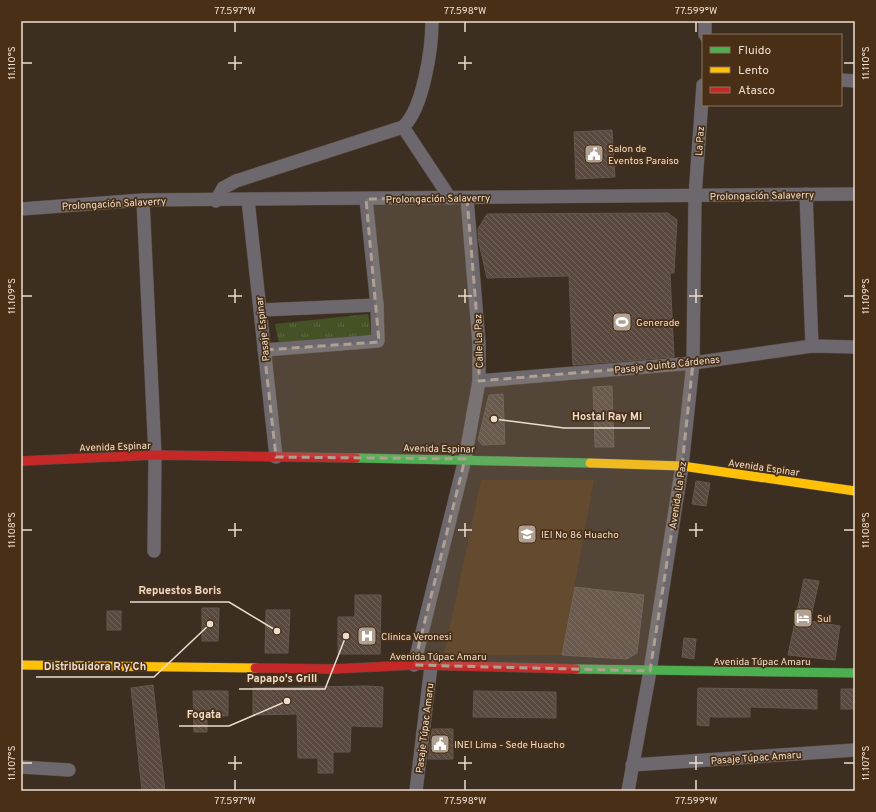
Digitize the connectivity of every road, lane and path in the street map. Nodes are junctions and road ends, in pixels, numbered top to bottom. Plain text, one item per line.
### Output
1 (432, 21) edge
2 (705, 21) edge
3 (705, 34) edge
4 (842, 80) edge
5 (855, 81) edge
6 (702, 99) edge
7 (403, 127) junction
8 (806, 194) junction
9 (855, 194) edge
10 (695, 196) junction
11 (450, 198) junction
12 (467, 198) junction
13 (366, 199) junction
14 (144, 200) junction
15 (248, 200) junction
16 (216, 201) junction
17 (21, 210) edge
18 (377, 305) junction
19 (260, 310) junction
20 (812, 346) junction
21 (855, 347) edge
22 (264, 350) junction
23 (693, 363) junction
24 (479, 381) junction
25 (155, 455) junction
26 (276, 458) junction
27 (464, 459) junction
28 (21, 461) edge
29 (682, 466) junction
30 (855, 492) edge
31 (154, 551) dead end
32 (414, 665) junction
33 (21, 666) edge
34 (431, 666) junction
35 (650, 672) junction
36 (855, 673) edge
37 (855, 750) edge
38 (632, 765) junction
39 (21, 767) edge
40 (69, 770) dead end
41 (416, 791) edge
42 (628, 791) edge

1 - 7 street
2 - 3 street
4 - 5 street
6 - 10 street, La Paz
7 - 11 street
7 - 16 street
8 - 9 street, Prolongación Salaverry
8 - 10 street, Prolongación Salaverry
8 - 20 street
10 - 12 street, Prolongación Salaverry
10 - 23 street, Avenida La Paz
11 - 12 street, Prolongación Salaverry
11 - 13 street, Prolongación Salaverry
12 - 24 street, Calle La Paz
13 - 15 street, Prolongación Salaverry
13 - 18 street
14 - 16 street, Prolongación Salaverry
14 - 17 street, Prolongación Salaverry
14 - 25 street
15 - 16 street, Prolongación Salaverry
15 - 19 street, Pasaje Espinar
18 - 19 street
18 - 22 street
19 - 22 street, Pasaje Espinar
20 - 21 street, Pasaje Quinta Cárdenas
20 - 23 street, Pasaje Quinta Cárdenas
22 - 26 street, Pasaje Espinar
23 - 24 street, Pasaje Quinta Cárdenas
23 - 29 street, Avenida La Paz
24 - 27 street, Calle La Paz
25 - 26 street, Avenida Espinar
25 - 28 street, Avenida Espinar
25 - 31 street
26 - 27 street, Avenida Espinar
27 - 29 street, Avenida Espinar
27 - 32 street, Calle La Paz
29 - 30 street, Avenida Espinar
29 - 35 street, Avenida La Paz
32 - 33 street, Avenida Túpac Amaru
32 - 34 street, Avenida Túpac Amaru
34 - 35 street, Avenida Túpac Amaru
34 - 41 street, Pasaje Túpac Amaru
35 - 36 street, Avenida Túpac Amaru
35 - 38 street, Avenida La Paz
37 - 38 street, Pasaje Túpac Amaru
38 - 42 street, Avenida La Paz
39 - 40 street

